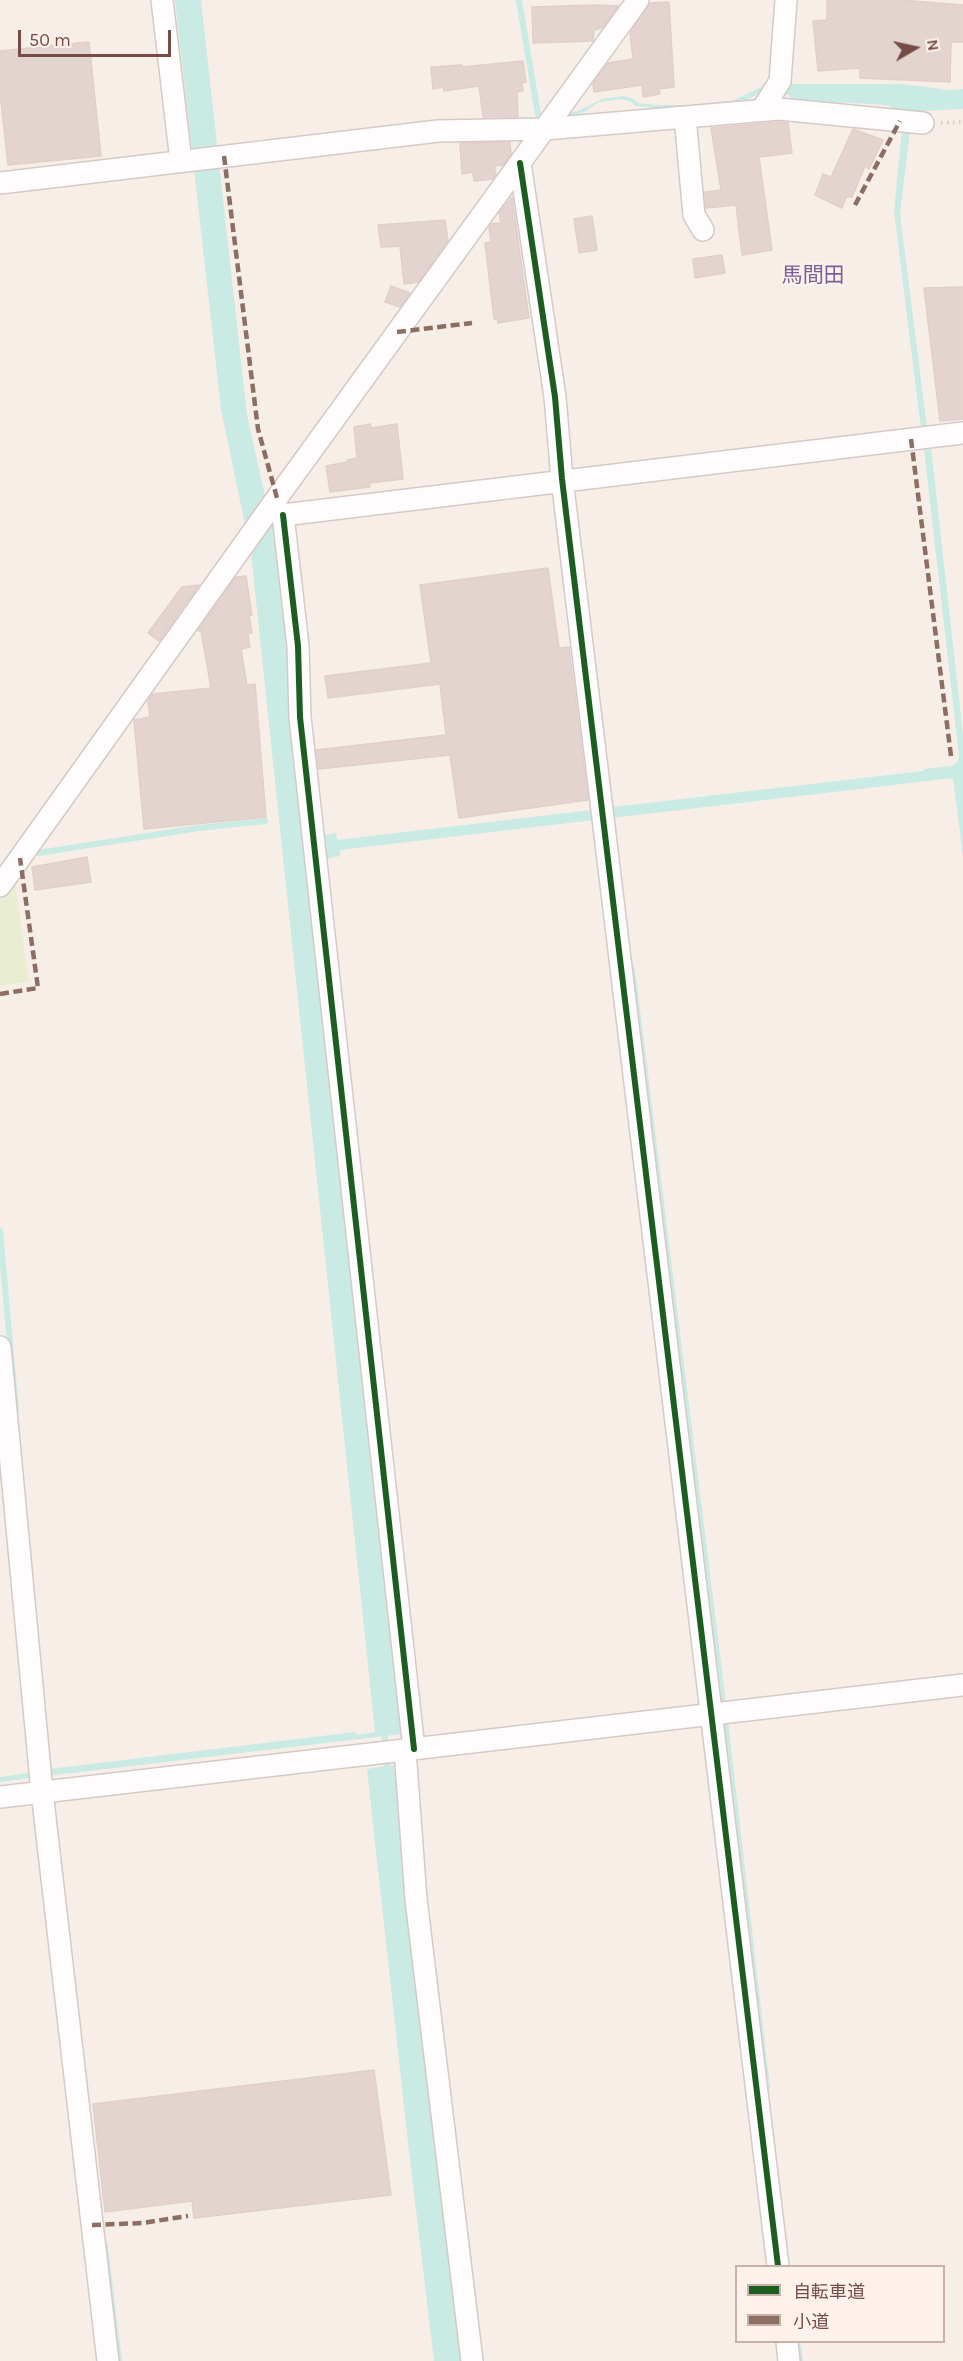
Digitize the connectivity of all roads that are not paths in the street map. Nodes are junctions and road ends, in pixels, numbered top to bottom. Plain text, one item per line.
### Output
1 (162, 0) edge
2 (638, 0) edge
3 (786, 0) edge
4 (762, 110) junction
5 (685, 117) junction
6 (923, 123) dead end
7 (545, 129) junction
8 (181, 161) junction
9 (520, 163) junction
10 (0, 183) edge
11 (703, 230) dead end
12 (963, 433) edge
13 (562, 480) junction
14 (275, 509) junction
15 (0, 886) edge
16 (0, 1347) edge
17 (963, 1685) edge
18 (712, 1715) junction
19 (406, 1750) junction
20 (42, 1792) junction
21 (0, 1797) edge
22 (778, 2265) edge
23 (787, 2343) edge
24 (108, 2361) edge
25 (472, 2361) edge
26 (789, 2361) edge

1 - 8 street
2 - 7 street
3 - 4 street
4 - 5 street
4 - 6 street
5 - 7 street
5 - 11 street
7 - 8 street
7 - 9 street
8 - 10 street
9 - 13 street
9 - 14 street
12 - 13 street
13 - 14 street
13 - 18 street
14 - 15 street
14 - 19 street
16 - 20 street
17 - 18 street
18 - 19 street
18 - 22 street
19 - 20 street
19 - 25 street
20 - 21 street
20 - 24 street
23 - 26 street

